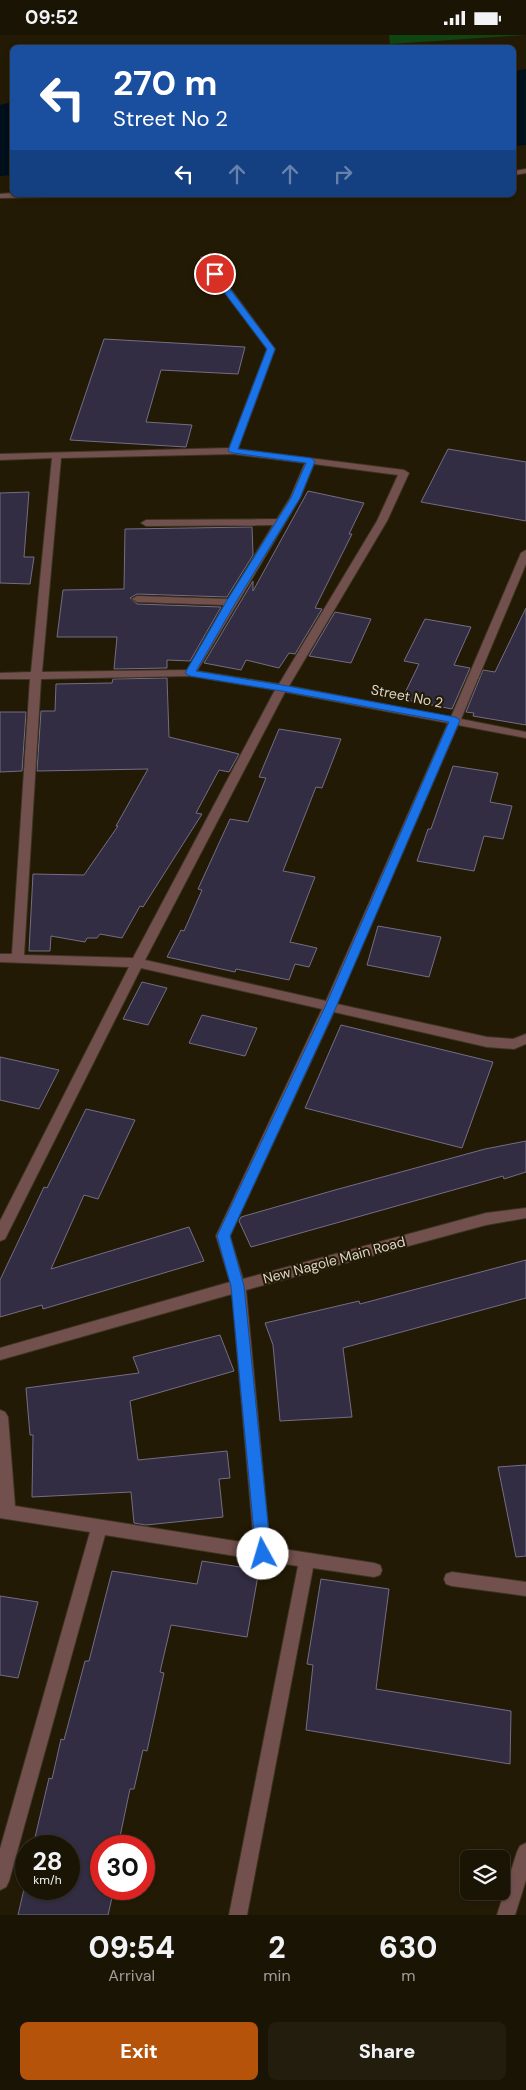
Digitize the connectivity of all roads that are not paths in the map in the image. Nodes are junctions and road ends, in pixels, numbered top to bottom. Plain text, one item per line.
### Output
1 (204, 259) dead end
2 (233, 451) junction
3 (57, 455) junction
4 (0, 457) edge
5 (311, 461) junction
6 (281, 522) junction
7 (146, 523) dead end
8 (526, 553) edge
9 (137, 599) dead end
10 (231, 602) junction
11 (190, 673) junction
12 (0, 676) edge
13 (36, 676) junction
14 (282, 688) junction
15 (455, 720) junction
16 (526, 735) edge
17 (18, 957) junction
18 (0, 958) edge
19 (138, 963) junction
20 (330, 1007) junction
21 (526, 1039) edge
22 (526, 1213) edge
23 (0, 1235) edge
24 (238, 1286) junction
25 (0, 1354) edge
26 (0, 1417) edge
27 (4, 1512) edge
28 (99, 1528) junction
29 (263, 1554) junction
30 (307, 1560) junction
31 (374, 1570) dead end
32 (452, 1579) dead end
33 (526, 1589) edge
34 (526, 1852) edge
35 (0, 1881) edge
36 (238, 1915) edge
37 (506, 1915) edge

1 - 2 street
2 - 3 street
2 - 5 street
3 - 4 street
3 - 13 street
5 - 6 street
5 - 14 street
6 - 7 street
6 - 10 street
8 - 15 street
9 - 10 street
10 - 11 street
11 - 13 street, Street No 2
11 - 14 street, Street No 2
12 - 13 street, Street No 2
13 - 17 street
14 - 15 street, Street No 2
14 - 19 street
15 - 16 street, Street No 2
15 - 20 street
17 - 18 street
17 - 19 street
19 - 20 street
19 - 23 street
20 - 21 street
20 - 24 street
22 - 24 street, New Nagole Main Road
24 - 25 street, New Nagole Main Road
24 - 29 street
26 - 27 street
27 - 28 street
28 - 29 street
28 - 35 street
29 - 30 street
30 - 31 street
30 - 36 street
32 - 33 street
34 - 37 street

